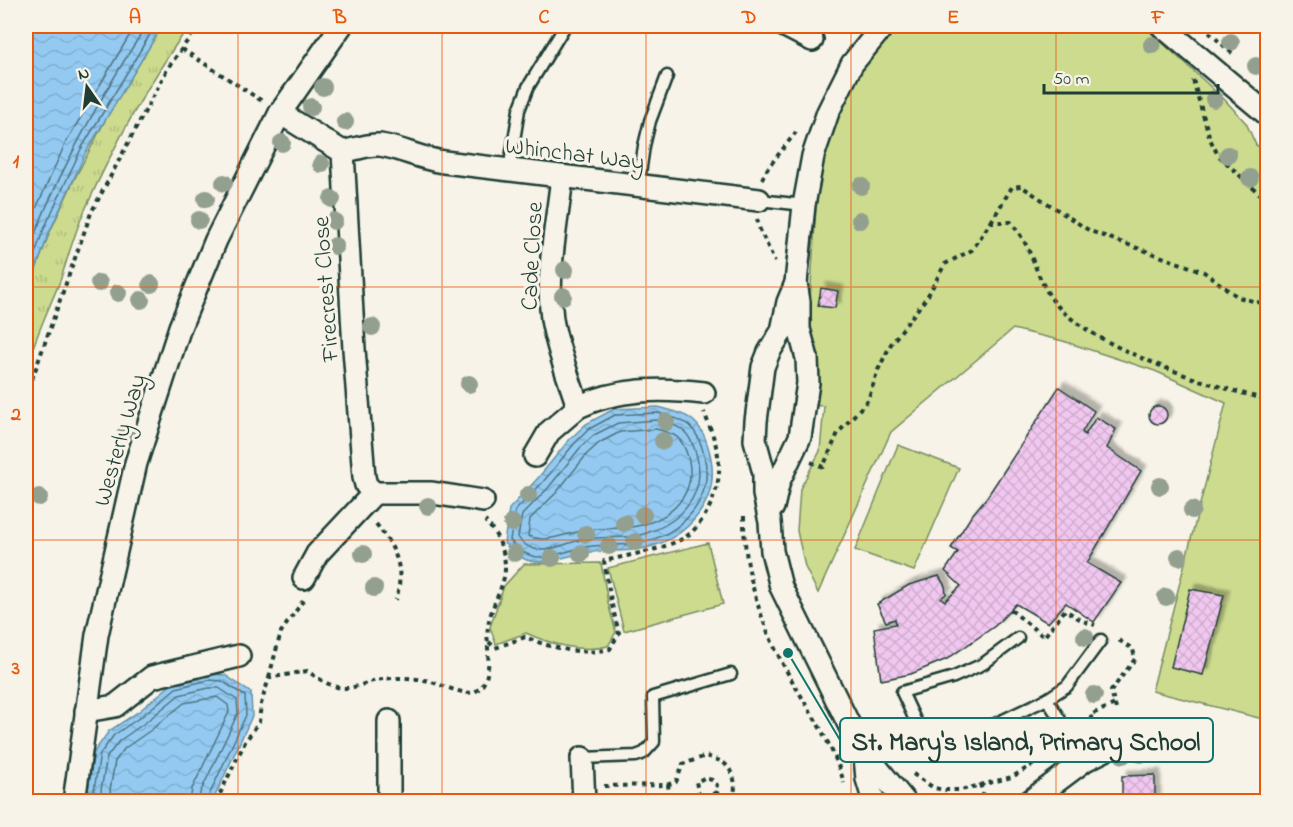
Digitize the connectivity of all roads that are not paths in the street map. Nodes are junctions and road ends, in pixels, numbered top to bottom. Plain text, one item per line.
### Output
1 (341, 26) edge
2 (565, 26) edge
3 (785, 26) edge
4 (883, 26) edge
5 (1162, 26) edge
6 (812, 40) dead end
7 (667, 76) dead end
8 (274, 109) junction
9 (1268, 115) edge
10 (343, 152) junction
11 (509, 170) junction
12 (562, 177) junction
13 (639, 187) junction
14 (759, 200) joint
15 (804, 205) junction
16 (796, 283) junction
17 (706, 398) road end
18 (578, 407) junction
19 (536, 456) dead end
20 (374, 493) junction
21 (482, 509) road end
22 (770, 522) junction
23 (307, 585) road end
24 (1018, 638) dead end
25 (1101, 640) dead end
26 (239, 656) dead end
27 (731, 674) dead end
28 (1047, 699) junction
29 (86, 711) junction
30 (389, 721) dead end
31 (1105, 750) road end
32 (865, 757) junction
33 (582, 758) joint
34 (1085, 760) junction
35 (583, 794) edge
36 (74, 801) edge
37 (389, 801) edge
38 (874, 801) edge
39 (905, 801) edge
40 (1029, 801) edge

1 - 8 street, Westerly Way
2 - 11 lane
3 - 6 street
4 - 15 street
5 - 9 street
7 - 13 lane
8 - 10 street
8 - 29 street, Westerly Way
10 - 11 street, Whinchat Way
10 - 20 street, Firecrest Close
11 - 12 street, Whinchat Way
12 - 13 street, Whinchat Way
12 - 18 street, Cade Close
13 - 14 street, Whinchat Way
14 - 15 lane, Whinchat Way
15 - 16 street
16 - 22 street
16 - 22 street
17 - 18 street
18 - 19 street
20 - 21 street
20 - 23 street
22 - 32 street
24 - 28 lane
25 - 28 lane
26 - 29 street
27 - 33 lane
28 - 34 lane
29 - 36 street, Westerly Way
30 - 37 street
31 - 34 street
32 - 38 street
32 - 39 street
33 - 35 street
34 - 40 street

